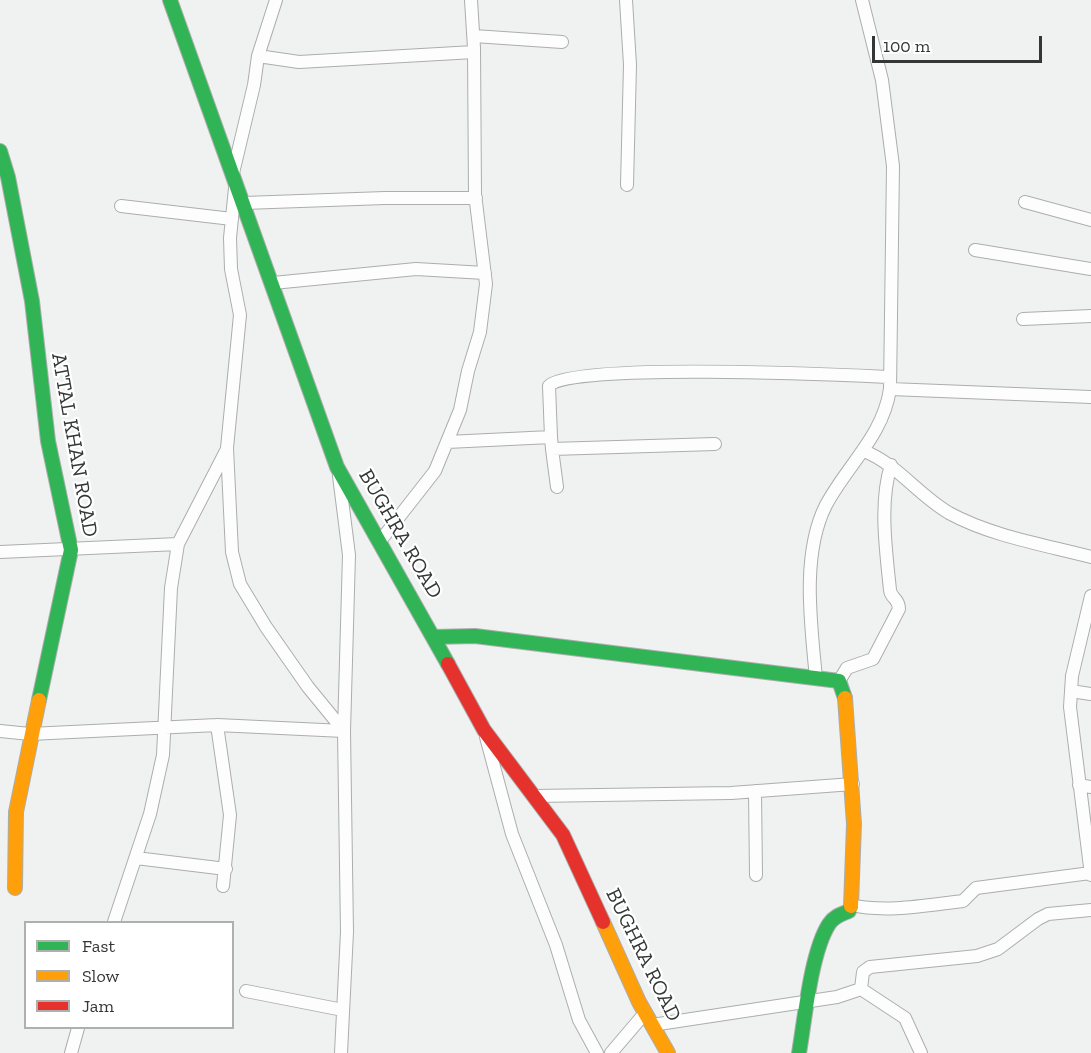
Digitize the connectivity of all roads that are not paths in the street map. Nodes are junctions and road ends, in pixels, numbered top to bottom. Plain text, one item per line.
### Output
1 (170, 0) edge
2 (276, 0) edge
3 (471, 0) edge
4 (626, 0) edge
5 (862, 0) edge
6 (474, 36) junction
7 (562, 42) dead end
8 (474, 52) junction
9 (258, 56) junction
10 (0, 151) edge
11 (234, 177) junction
12 (627, 184) dead end
13 (476, 198) junction
14 (1025, 202) dead end
15 (244, 203) junction
16 (121, 206) dead end
17 (232, 219) junction
18 (1091, 220) edge
19 (975, 250) dead end
20 (1091, 269) edge
21 (485, 273) junction
22 (273, 283) junction
23 (1091, 316) edge
24 (1023, 319) dead end
25 (890, 383) junction
26 (1091, 397) edge
27 (447, 442) junction
28 (552, 443) junction
29 (715, 444) dead end
30 (227, 448) junction
31 (864, 451) junction
32 (891, 465) junction
33 (337, 467) junction
34 (557, 487) dead end
35 (381, 540) junction
36 (178, 544) junction
37 (71, 550) junction
38 (0, 552) edge
39 (1091, 557) edge
40 (1091, 596) edge
41 (433, 637) junction
42 (816, 678) junction
43 (839, 681) junction
44 (1071, 691) junction
45 (1091, 694) edge
46 (217, 725) junction
47 (164, 729) junction
48 (484, 730) junction
49 (0, 731) edge
50 (344, 731) junction
51 (30, 734) junction
52 (853, 784) junction
53 (1085, 786) edge
54 (755, 791) junction
55 (534, 796) junction
56 (136, 858) junction
57 (226, 869) junction
58 (1091, 874) edge
59 (756, 875) dead end
60 (224, 886) dead end
61 (15, 888) dead end
62 (851, 905) junction
63 (1091, 910) edge
64 (114, 921) edge
65 (861, 989) junction
66 (246, 991) dead end
67 (810, 1001) junction
68 (343, 1010) junction
69 (649, 1019) junction
70 (78, 1029) edge
71 (71, 1053) edge
72 (341, 1053) edge
73 (597, 1053) edge
74 (611, 1053) edge
75 (668, 1053) edge
76 (799, 1053) edge
77 (921, 1053) edge

1 - 11 street, BUGHRA ROAD
2 - 9 street
3 - 6 street
4 - 12 street
5 - 25 street
6 - 7 street
6 - 8 street
8 - 9 street
8 - 13 street
9 - 11 street
10 - 37 street, ATTAL KHAN ROAD
11 - 15 street, BUGHRA ROAD
11 - 17 street
13 - 15 street
13 - 21 street
14 - 18 street
15 - 22 street, BUGHRA ROAD
16 - 17 street
17 - 30 street
19 - 20 street
21 - 22 street
21 - 27 street
22 - 33 street, BUGHRA ROAD
23 - 24 street
25 - 26 street
25 - 28 street
25 - 31 street
27 - 28 street
27 - 35 street
28 - 29 street
28 - 34 street
30 - 36 street
30 - 50 street
31 - 32 street
31 - 42 street
32 - 39 street
32 - 43 street
33 - 35 street, BUGHRA ROAD
33 - 50 street
35 - 41 street, BUGHRA ROAD
36 - 37 street
36 - 47 street
37 - 38 street
37 - 51 street, ATTAL KHAN ROAD
40 - 44 street
41 - 42 street
41 - 48 street, BUGHRA ROAD
42 - 43 street
43 - 52 street
44 - 45 street
44 - 53 street
46 - 47 street
46 - 50 street
46 - 57 street
47 - 51 street
47 - 56 street
48 - 55 street, BUGHRA ROAD
48 - 73 street
49 - 51 street
50 - 68 street
51 - 61 street, ATTAL KHAN ROAD
52 - 54 street
52 - 62 street
53 - 58 street
54 - 55 street
54 - 59 street
55 - 69 street, BUGHRA ROAD
56 - 57 street
56 - 64 street
57 - 60 street
58 - 62 street
62 - 67 street
63 - 65 street
65 - 67 street
65 - 77 street
66 - 68 street
67 - 69 street
67 - 76 street
68 - 72 street
69 - 74 street
69 - 75 street, BUGHRA ROAD
70 - 71 street

